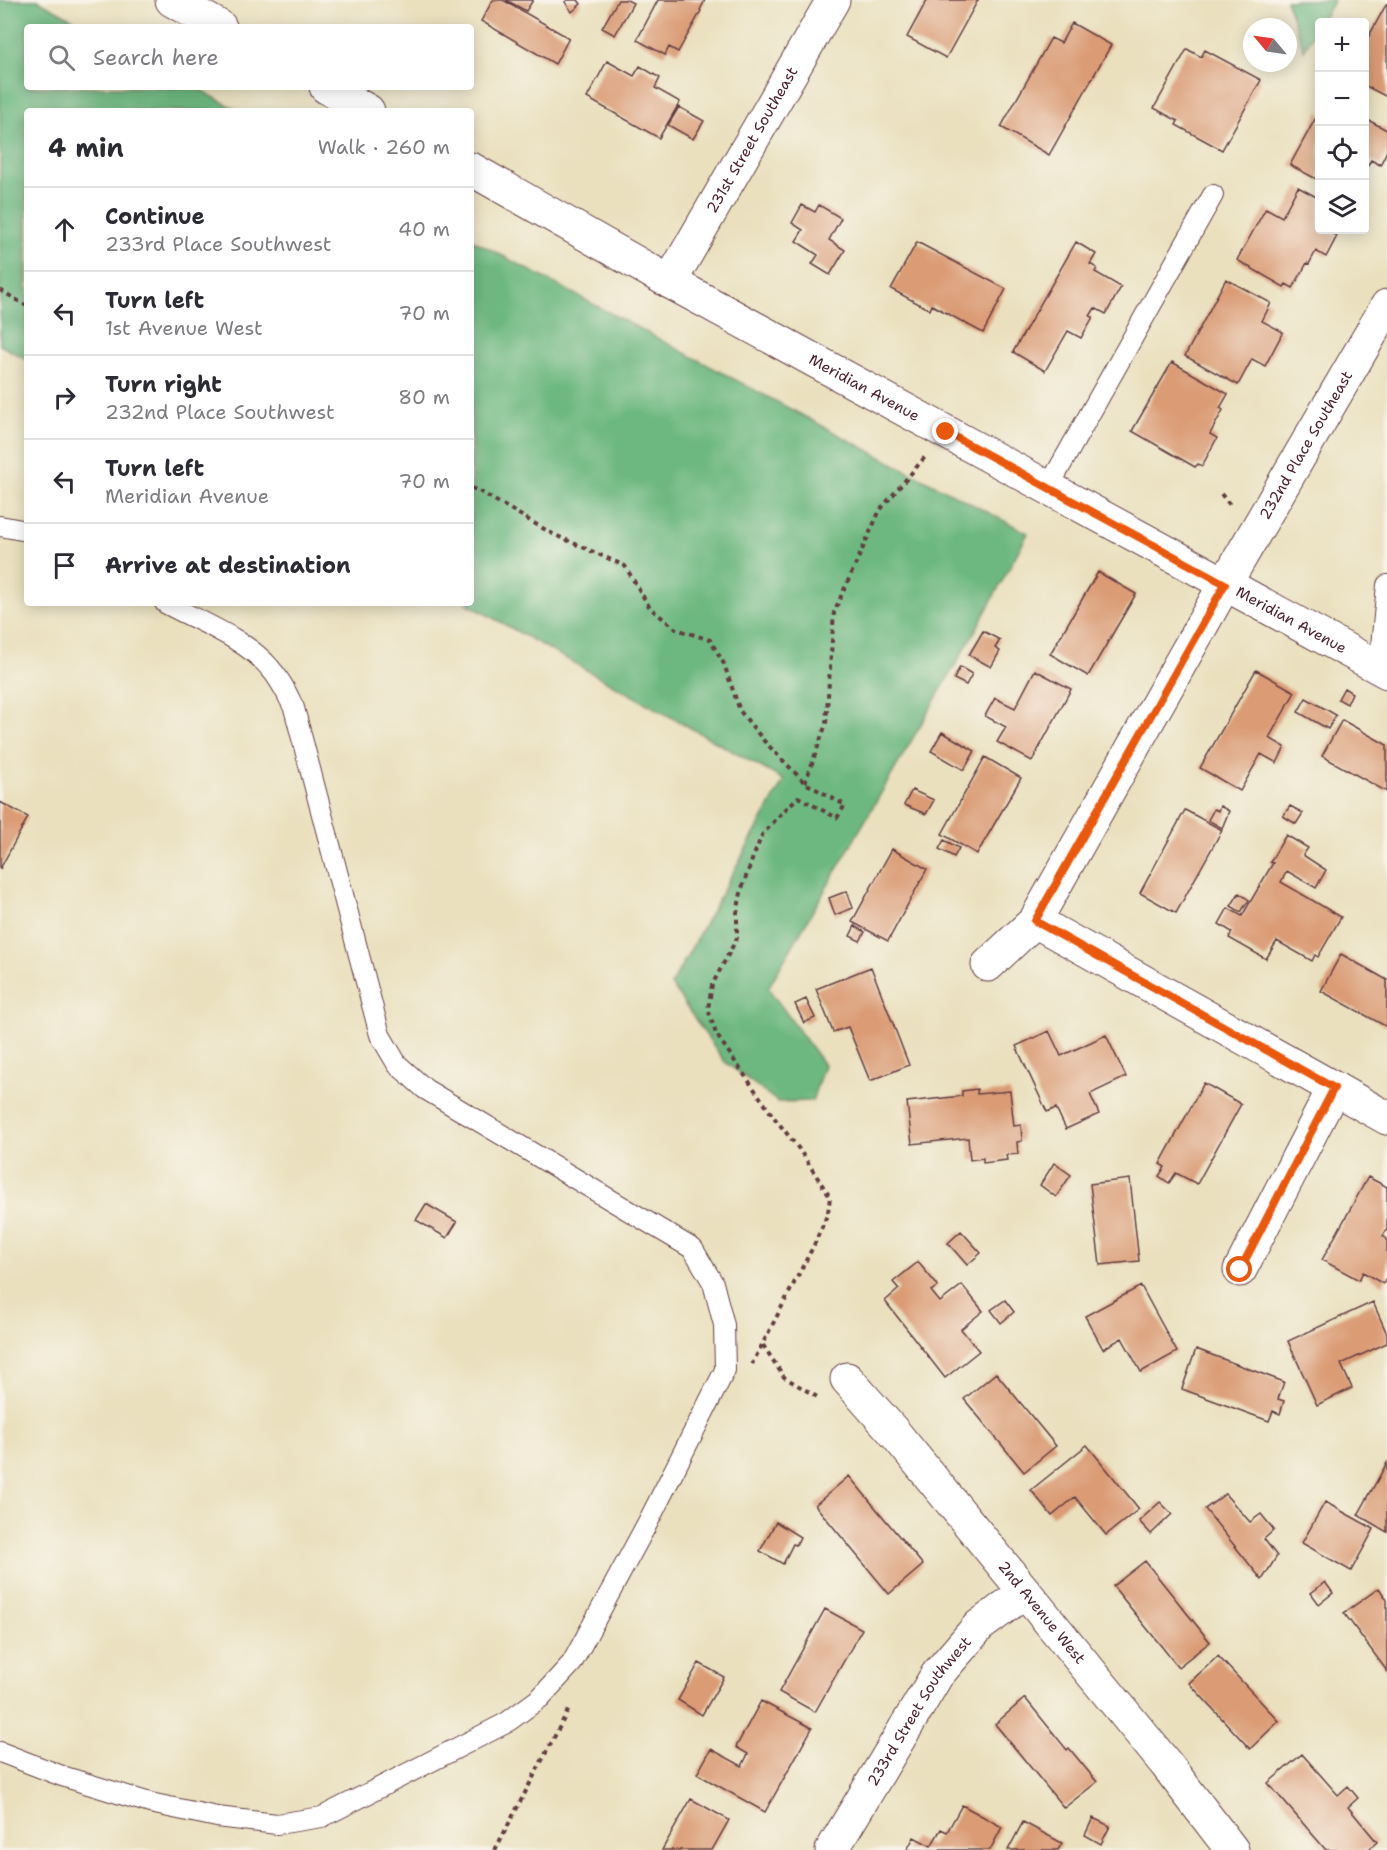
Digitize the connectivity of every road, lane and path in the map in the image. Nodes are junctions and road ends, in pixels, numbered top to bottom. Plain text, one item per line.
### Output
1 (172, 0) edge
2 (833, 0) edge
3 (215, 24) edge
4 (331, 90) edge
5 (363, 108) edge
6 (474, 171) edge
7 (1213, 195) dead end
8 (670, 282) junction
9 (0, 290) edge
10 (24, 304) edge
11 (1387, 306) edge
12 (946, 432) junction
13 (1048, 488) junction
14 (474, 489) edge
15 (1221, 494) dead end
16 (1232, 506) dead end
17 (0, 526) edge
18 (24, 530) edge
19 (1225, 584) junction
20 (1387, 585) edge
21 (171, 606) edge
22 (1383, 670) edge
23 (1035, 921) junction
24 (988, 965) dead end
25 (1334, 1088) junction
26 (1387, 1118) edge
27 (1240, 1270) dead end
28 (763, 1344) dead end
29 (847, 1379) dead end
30 (820, 1398) dead end
31 (1025, 1592) junction
32 (0, 1752) edge
33 (832, 1850) edge
34 (1232, 1850) edge

1 - 3 street
2 - 8 street, 231st Street Southeast
4 - 5 street
6 - 8 street, Meridian Avenue
7 - 13 lane
8 - 12 street, Meridian Avenue
9 - 10 path
11 - 19 street, 232nd Place Southeast
12 - 13 street, Meridian Avenue
12 - 14 path
13 - 19 street, Meridian Avenue
15 - 16 path
17 - 18 lane
19 - 22 street, Meridian Avenue
19 - 23 street, 232nd Place Southeast
20 - 22 lane
21 - 32 lane
23 - 24 street, 232nd Place Southeast
23 - 25 street
25 - 26 street
25 - 27 street
28 - 30 path
29 - 31 street, 2nd Avenue West
31 - 33 street, 233rd Street Southwest
31 - 34 street, 2nd Avenue West

